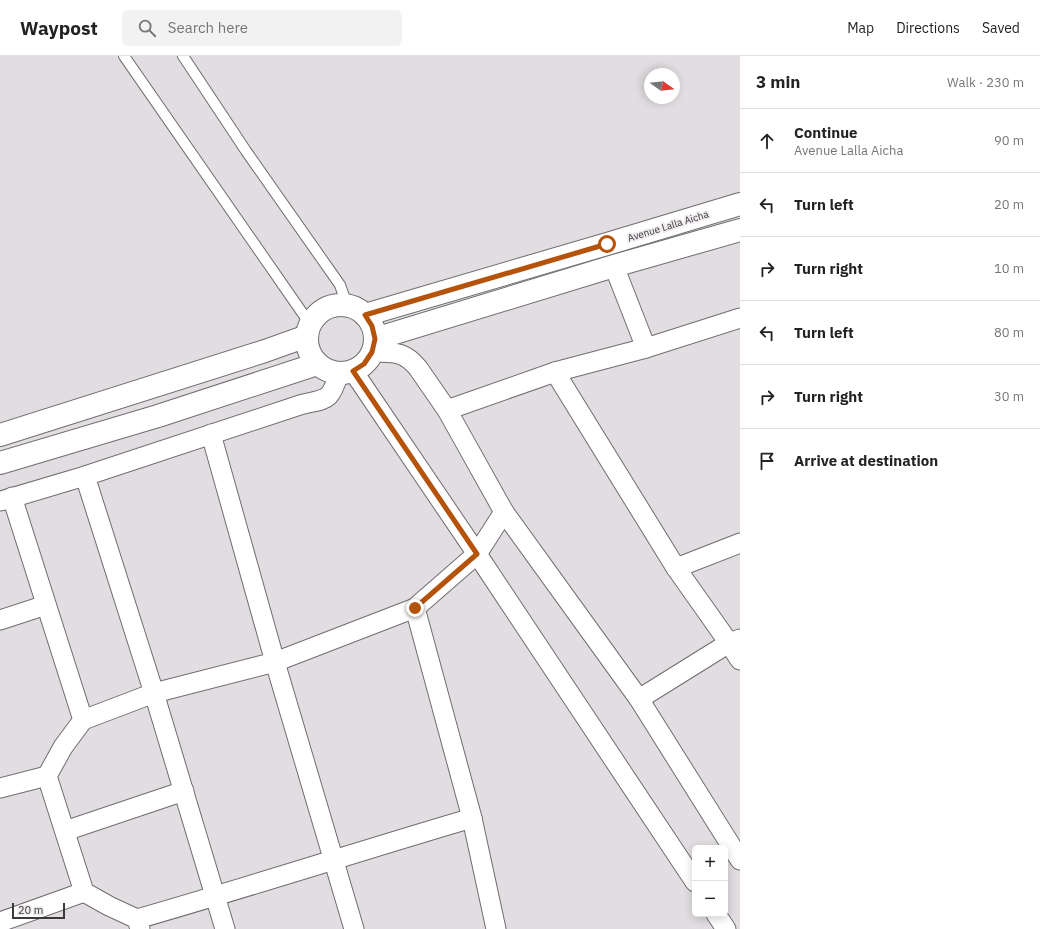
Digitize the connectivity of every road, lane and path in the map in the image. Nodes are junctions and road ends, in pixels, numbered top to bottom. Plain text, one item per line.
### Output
1 (124, 56) edge
2 (183, 56) edge
3 (740, 204) edge
4 (740, 230) edge
5 (614, 266) junction
6 (356, 310) junction
7 (740, 318) edge
8 (308, 330) junction
9 (373, 346) junction
10 (646, 348) junction
11 (317, 364) junction
12 (346, 372) junction
13 (554, 372) junction
14 (447, 410) junction
15 (211, 434) junction
16 (0, 435) edge
17 (0, 463) edge
18 (85, 476) junction
19 (6, 499) edge
20 (504, 512) junction
21 (740, 543) edge
22 (477, 554) junction
23 (676, 568) junction
24 (46, 605) junction
25 (415, 608) junction
26 (0, 620) edge
27 (735, 641) edge
28 (740, 660) edge
29 (275, 662) junction
30 (154, 692) junction
31 (639, 700) junction
32 (83, 720) junction
33 (47, 776) junction
34 (0, 788) edge
35 (184, 791) junction
36 (472, 818) junction
37 (65, 831) junction
38 (333, 860) junction
39 (740, 860) edge
40 (694, 881) edge
41 (84, 892) junction
42 (216, 896) junction
43 (718, 917) edge
44 (0, 922) edge
45 (139, 924) edge
46 (225, 929) edge
47 (354, 929) edge
48 (496, 929) edge
49 (726, 929) edge

1 - 8 lane
2 - 6 lane
3 - 6 main road, Avenue Lalla Aicha
4 - 5 main road
5 - 9 main road
5 - 10 street
6 - 8 main road
6 - 9 main road
7 - 10 street
8 - 11 main road
8 - 16 main road
9 - 12 main road
9 - 14 street
10 - 13 street
11 - 12 main road
11 - 17 main road
12 - 15 street
12 - 22 street
13 - 14 street
13 - 23 street
14 - 20 street
15 - 18 street
15 - 29 street
18 - 19 street
18 - 30 street
19 - 24 street
20 - 22 street
20 - 31 street
21 - 23 street
22 - 25 street
22 - 40 street
23 - 27 street
24 - 26 street
24 - 32 street
25 - 29 street
25 - 36 street
27 - 28 street
27 - 31 street
29 - 30 street
29 - 38 street
30 - 32 street
30 - 35 street
31 - 39 street
32 - 33 street
33 - 34 street
33 - 37 street
35 - 37 street
35 - 42 street
36 - 38 street
36 - 48 street
37 - 41 street
38 - 42 street
38 - 47 street
41 - 44 street
41 - 45 street
42 - 45 street
42 - 46 street
43 - 49 street

